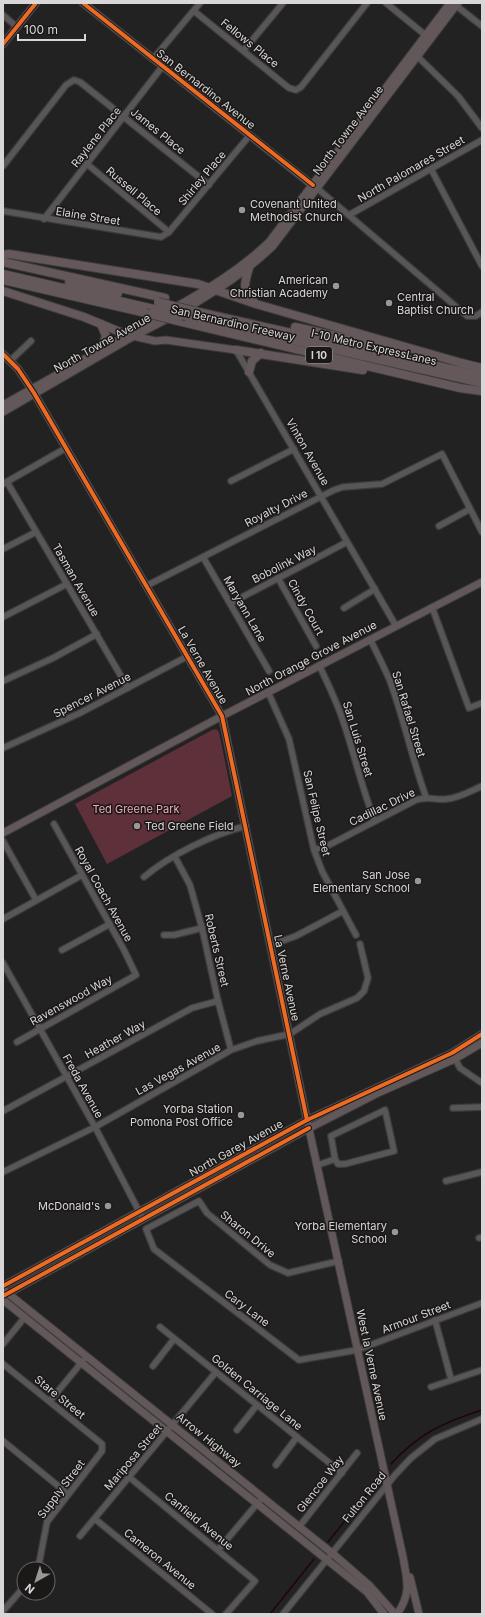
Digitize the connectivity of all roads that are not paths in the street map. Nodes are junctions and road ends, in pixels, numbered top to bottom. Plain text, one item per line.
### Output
1 (36, 3) edge
2 (83, 3) edge
3 (200, 3) edge
4 (283, 3) edge
5 (367, 3) edge
6 (386, 3) edge
7 (454, 4) edge
8 (194, 11) junction
9 (3, 15) edge
10 (482, 26) edge
11 (17, 27) junction
12 (428, 37) junction
13 (3, 44) edge
14 (244, 50) junction
15 (415, 54) junction
16 (153, 59) junction
17 (162, 67) junction
18 (124, 117) junction
19 (482, 128) edge
20 (250, 135) junction
21 (482, 140) edge
22 (87, 164) junction
23 (3, 166) edge
24 (431, 169) junction
25 (210, 185) junction
26 (315, 187) junction
27 (3, 211) edge
28 (349, 215) junction
29 (44, 219) junction
30 (169, 232) junction
31 (3, 255) edge
32 (3, 262) edge
33 (482, 266) edge
34 (3, 267) edge
35 (249, 268) junction
36 (3, 274) edge
37 (3, 280) edge
38 (213, 289) junction
39 (3, 291) edge
40 (159, 303) junction
41 (256, 304) junction
42 (198, 309) junction
43 (482, 312) edge
44 (101, 324) junction
45 (151, 325) junction
46 (125, 334) junction
47 (134, 336) junction
48 (166, 340) junction
49 (31, 341) dead end
50 (102, 347) junction
51 (236, 350) junction
52 (261, 353) junction
53 (3, 354) edge
54 (10, 361) junction
55 (465, 364) junction
56 (482, 368) edge
57 (249, 372) junction
58 (482, 376) edge
59 (482, 383) edge
60 (460, 388) junction
61 (32, 390) junction
62 (482, 392) edge
63 (3, 404) edge
64 (3, 412) edge
65 (66, 448) junction
66 (294, 449) junction
67 (230, 481) dead end
68 (5, 483) edge
69 (321, 496) junction
70 (470, 509) junction
71 (439, 526) dead end
72 (36, 532) junction
73 (482, 532) edge
74 (347, 542) junction
75 (3, 549) edge
76 (203, 557) junction
77 (278, 578) junction
78 (482, 582) edge
79 (67, 584) junction
80 (146, 586) junction
81 (375, 589) junction
82 (231, 603) junction
83 (432, 607) junction
84 (344, 608) dead end
85 (3, 617) edge
86 (396, 626) junction
87 (97, 634) junction
88 (370, 639) junction
89 (316, 646) dead end
90 (188, 656) junction
91 (319, 665) junction
92 (269, 671) dead end
93 (3, 681) edge
94 (128, 688) junction
95 (268, 692) junction
96 (482, 703) edge
97 (222, 716) junction
98 (3, 748) edge
99 (482, 786) edge
100 (426, 797) junction
101 (375, 821) junction
102 (54, 824) dead end
103 (246, 826) junction
104 (3, 834) edge
105 (3, 841) edge
106 (314, 850) junction
107 (175, 857) junction
108 (82, 876) junction
109 (144, 877) dead end
110 (36, 900) junction
111 (343, 911) junction
112 (3, 919) edge
113 (110, 924) junction
114 (202, 928) junction
115 (164, 935) dead end
116 (356, 935) dead end
117 (360, 944) dead end
118 (271, 945) junction
119 (62, 950) dead end
120 (3, 963) edge
121 (136, 975) joint
122 (218, 1001) junction
123 (40, 1028) junction
124 (290, 1034) junction
125 (482, 1034) edge
126 (17, 1042) dead end
127 (482, 1043) edge
128 (231, 1050) junction
129 (453, 1056) junction
130 (66, 1077) junction
131 (482, 1083) edge
132 (482, 1107) edge
133 (453, 1108) dead end
134 (3, 1111) edge
135 (307, 1120) junction
136 (95, 1127) junction
137 (309, 1128) junction
138 (336, 1159) junction
139 (318, 1165) junction
140 (3, 1172) edge
141 (482, 1172) edge
142 (204, 1176) junction
143 (446, 1181) dead end
144 (199, 1188) junction
145 (199, 1201) joint
146 (139, 1212) junction
147 (143, 1219) junction
148 (112, 1226) junction
149 (85, 1240) junction
150 (95, 1244) junction
151 (338, 1261) junction
152 (63, 1262) junction
153 (3, 1286) edge
154 (5, 1293) edge
155 (3, 1300) edge
156 (482, 1303) edge
157 (25, 1317) junction
158 (435, 1320) junction
159 (160, 1327) dead end
160 (174, 1339) junction
161 (3, 1344) edge
162 (357, 1350) junction
163 (84, 1360) junction
164 (3, 1364) edge
165 (153, 1366) dead end
166 (482, 1370) edge
167 (216, 1372) junction
168 (451, 1379) junction
169 (431, 1387) dead end
170 (50, 1401) junction
171 (257, 1405) junction
172 (482, 1421) edge
173 (173, 1426) junction
174 (237, 1430) dead end
175 (167, 1432) junction
176 (297, 1437) junction
177 (3, 1442) edge
178 (103, 1448) joint
179 (357, 1453) dead end
180 (276, 1465) dead end
181 (342, 1473) junction
182 (129, 1478) junction
183 (387, 1486) junction
184 (68, 1494) junction
185 (262, 1498) junction
186 (256, 1505) junction
187 (95, 1519) junction
188 (299, 1527) junction
189 (80, 1536) dead end
190 (218, 1550) junction
191 (332, 1554) junction
192 (402, 1557) junction
193 (326, 1560) junction
194 (39, 1561) edge
195 (16, 1596) edge
196 (3, 1611) edge
197 (212, 1614) edge
198 (226, 1614) edge
199 (283, 1614) edge
200 (384, 1614) edge
201 (396, 1614) edge
202 (419, 1614) edge

1 - 11 main road
2 - 16 main road, San Bernardino Avenue
3 - 8 street
4 - 14 street
5 - 14 street, Fellows Place
6 - 12 street
7 - 10 street
7 - 12 main road, North Towne Avenue
8 - 14 street, Fellows Place
8 - 16 street
9 - 11 street
11 - 13 main road
12 - 15 main road, North Towne Avenue
15 - 19 street
15 - 26 main road, North Towne Avenue
16 - 17 main road, San Bernardino Avenue
17 - 18 street, Raylene Place
17 - 20 main road, San Bernardino Avenue
18 - 22 street, Raylene Place
18 - 23 street, James Place
18 - 25 street, James Place
20 - 25 street, Shirley Place
20 - 26 main road, San Bernardino Avenue
21 - 24 street, North Palomares Street
22 - 29 street, Raylene Place
22 - 30 street, Russell Place
24 - 28 street, North Palomares Street
24 - 33 street
25 - 30 street, Shirley Place
26 - 28 street, San Bernardino Avenue
26 - 35 main road, North Towne Avenue
26 - 38 main road, North Towne Avenue
27 - 29 street, Elaine Street
28 - 43 street, San Bernardino Avenue
29 - 30 street, Elaine Street
31 - 38 highway
32 - 40 highway, San Bernardino Freeway / I 10
34 - 40 highway, I-10 Metro ExpressLanes
35 - 38 main road, North Towne Avenue
35 - 41 highway
36 - 40 highway, I-10 Metro ExpressLanes
37 - 60 highway, San Bernardino Freeway / I 10, bridge
38 - 41 highway
38 - 45 main road, North Towne Avenue
39 - 44 highway
40 - 42 highway, San Bernardino Freeway / I 10
40 - 59 highway, I-10 Metro ExpressLanes, bridge
41 - 55 highway
42 - 55 highway, San Bernardino Freeway / I 10
42 - 58 highway, I-10 Metro ExpressLanes
44 - 46 highway
44 - 50 highway
45 - 46 main road, North Towne Avenue
45 - 47 main road, North Towne Avenue
45 - 48 main road
46 - 47 main road
46 - 50 main road, North Towne Avenue
47 - 48 main road
47 - 61 main road, North Towne Avenue
48 - 51 main road
49 - 54 street
50 - 61 main road, North Towne Avenue
51 - 52 highway
51 - 57 street, Vinton Avenue
52 - 57 highway
52 - 60 highway
53 - 54 main road, La Verne Avenue
54 - 61 main road, La Verne Avenue
55 - 56 highway, San Bernardino Freeway / I 10
57 - 66 street, Vinton Avenue
60 - 62 highway, San Bernardino Freeway / I 10
61 - 63 main road, North Towne Avenue
61 - 64 main road, North Towne Avenue
61 - 65 main road, La Verne Avenue
65 - 68 street
65 - 80 main road, La Verne Avenue
66 - 67 street
66 - 69 street, Vinton Avenue
68 - 72 street, Tasman Avenue
69 - 70 street, Royalty Drive
69 - 74 street, Vinton Avenue
69 - 76 street, Royalty Drive
70 - 71 street
70 - 73 street
72 - 75 street
72 - 79 street, Tasman Avenue
74 - 77 street, Bobolink Way
74 - 81 street, Vinton Avenue
76 - 80 street, Royalty Drive
76 - 82 street, Maryann Lane
77 - 82 street, Bobolink Way
77 - 89 street, Cindy Court
78 - 83 main road, North Orange Grove Avenue
79 - 85 street
79 - 87 street, Tasman Avenue
80 - 90 main road, La Verne Avenue
81 - 84 street
81 - 86 street, Vinton Avenue
82 - 92 street, Maryann Lane
83 - 86 main road, North Orange Grove Avenue
83 - 96 street
86 - 88 main road, North Orange Grove Avenue
87 - 93 street
87 - 94 street, Tasman Avenue
88 - 91 main road, North Orange Grove Avenue
88 - 100 street, San Rafael Street
90 - 94 street, Spencer Avenue
90 - 97 main road, La Verne Avenue
91 - 95 main road, North Orange Grove Avenue
91 - 101 street, San Luis Street
94 - 98 street, Spencer Avenue
95 - 97 main road, North Orange Grove Avenue
95 - 106 street, San Felipe Street
97 - 103 main road, La Verne Avenue
97 - 104 main road, North Orange Grove Avenue
99 - 100 street, Cadillac Drive
100 - 101 street, Cadillac Drive
101 - 106 street, Cadillac Drive
102 - 108 street, Royal Coach Avenue
103 - 107 street
103 - 118 main road, La Verne Avenue
105 - 110 street
106 - 111 street, San Felipe Street
107 - 109 street
107 - 114 street, Roberts Street
108 - 110 street
108 - 113 street, Royal Coach Avenue
110 - 112 street
111 - 116 street, San Felipe Street
111 - 118 street
113 - 119 street
113 - 121 street, Royal Coach Avenue
114 - 115 street
114 - 122 street, Roberts Street
117 - 124 street, Las Vegas Avenue
118 - 124 main road, La Verne Avenue
120 - 123 street, Freda Avenue
121 - 123 street, Ravenswood Way
122 - 128 street, Roberts Street
122 - 130 street, Heather Way
123 - 126 street, Ravenswood Way
123 - 130 street, Freda Avenue
124 - 128 street, Las Vegas Avenue
124 - 135 main road, La Verne Avenue
125 - 129 main road, North Garey Avenue
127 - 129 main road, North Garey Avenue
128 - 136 street, Las Vegas Avenue
129 - 131 street
129 - 135 main road, North Garey Avenue
129 - 137 main road, North Garey Avenue
130 - 134 street, Heather Way
130 - 136 street, Freda Avenue
132 - 133 street
135 - 137 main road, West la Verne Avenue
135 - 142 main road, North Garey Avenue
136 - 140 street, Las Vegas Avenue
136 - 146 street, Freda Avenue
137 - 139 main road, West la Verne Avenue
137 - 144 main road, North Garey Avenue
138 - 138 street
138 - 139 street
139 - 151 main road, West la Verne Avenue
141 - 143 street
142 - 144 main road
142 - 146 main road, North Garey Avenue
144 - 147 main road, North Garey Avenue
145 - 151 street, Sharon Drive
145 - 162 street, Cary Lane
146 - 147 street, Freda Avenue
146 - 148 main road, North Garey Avenue
147 - 150 main road, North Garey Avenue
148 - 149 main road, North Garey Avenue
148 - 150 main road
149 - 152 main road
149 - 153 main road, North Garey Avenue
150 - 152 main road, North Garey Avenue
151 - 162 main road, West la Verne Avenue
152 - 154 main road, North Garey Avenue
154 - 163 main road, Arrow Highway
155 - 157 main road, Arrow Highway
156 - 158 street, Armour Street
157 - 161 street
157 - 163 main road, Arrow Highway
158 - 162 street, Armour Street
158 - 168 street
159 - 160 street, Golden Carriage Lane
160 - 165 street
160 - 167 street, Golden Carriage Lane
162 - 183 main road, West la Verne Avenue
163 - 170 street
163 - 173 main road, Arrow Highway
163 - 175 main road, Arrow Highway
164 - 170 street, Stare Street
166 - 168 street
167 - 171 street, Golden Carriage Lane
167 - 173 street, Mariposa Street
168 - 169 street
170 - 178 street, Stare Street
171 - 174 street
171 - 176 street, Golden Carriage Lane
172 - 183 street, Fulton Road
173 - 175 street, Mariposa Street
173 - 185 main road, Arrow Highway
175 - 182 street, Mariposa Street
175 - 186 main road, Arrow Highway
176 - 180 street
176 - 181 street, Golden Carriage Lane
177 - 184 street
178 - 184 street, Supply Street
179 - 181 street, Glencoe Way
181 - 188 street, Glencoe Way
182 - 187 street, Mariposa Street
182 - 190 street, Canfield Avenue
183 - 191 street, Fulton Road
183 - 192 main road, West la Verne Avenue
184 - 194 street, Supply Street
185 - 186 street
185 - 188 main road, Arrow Highway
186 - 190 street
186 - 193 main road, Arrow Highway
187 - 189 street, Mariposa Street
187 - 197 street, Cameron Avenue
188 - 191 main road, Arrow Highway
190 - 198 street, Canfield Avenue
191 - 193 street, Fulton Road
191 - 201 main road, Arrow Highway
192 - 201 main road, West la Verne Avenue
192 - 202 main road
193 - 199 street, Fulton Road
193 - 200 main road, Arrow Highway
195 - 196 street

